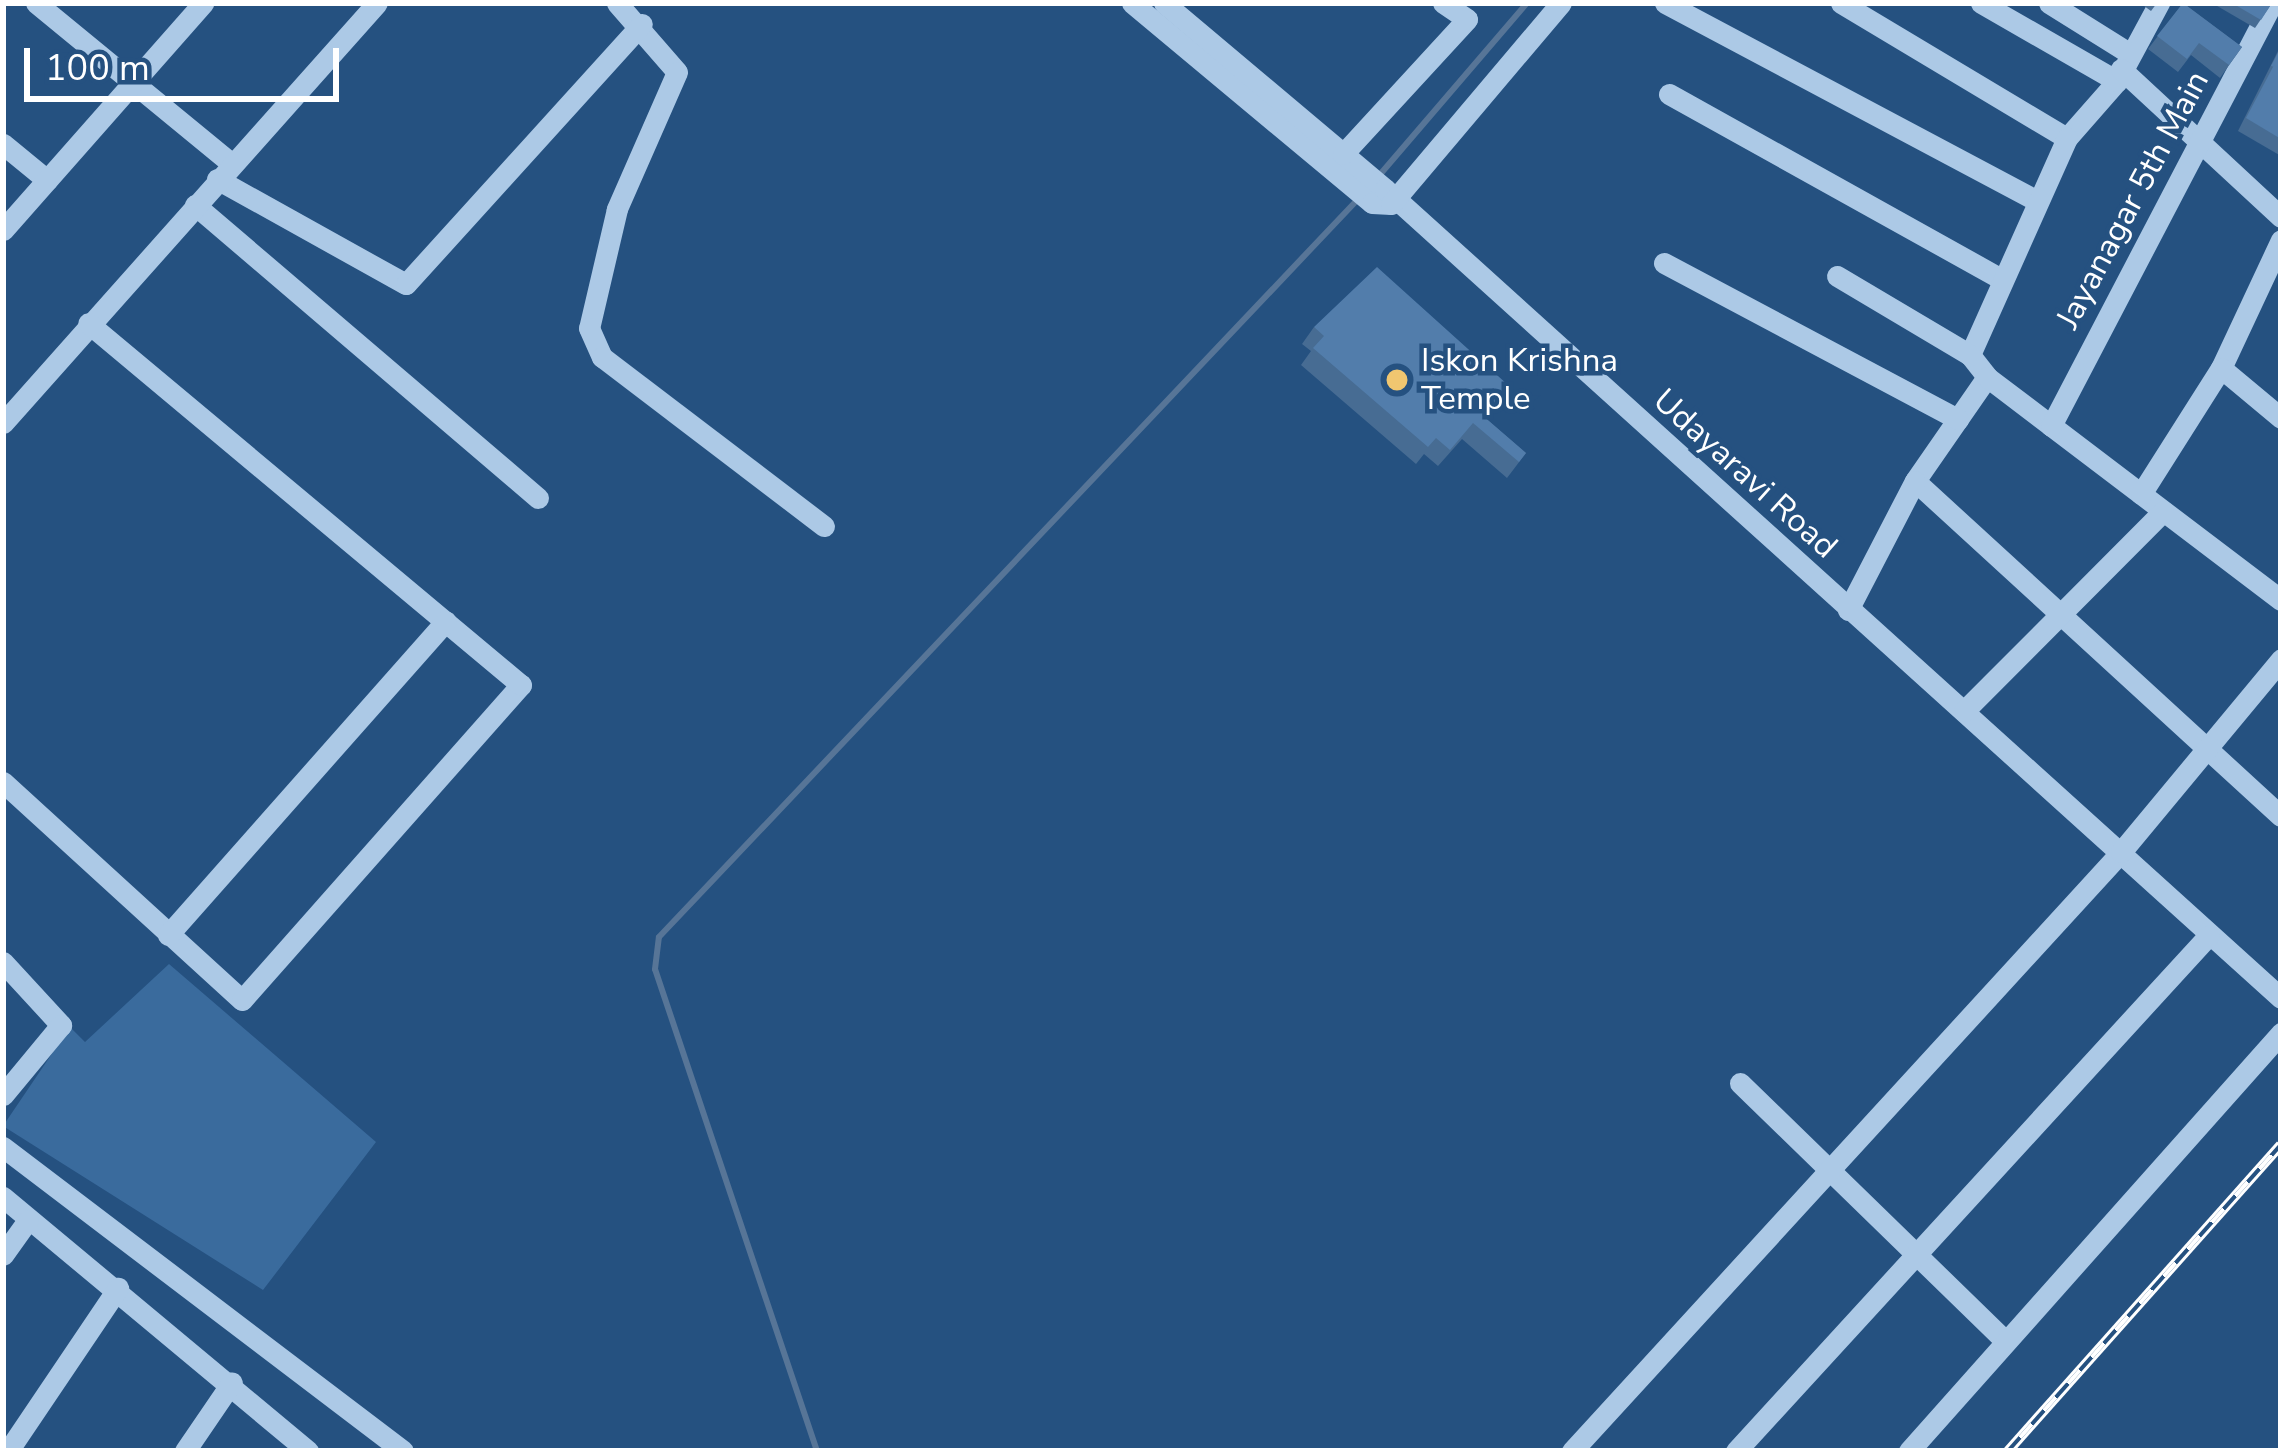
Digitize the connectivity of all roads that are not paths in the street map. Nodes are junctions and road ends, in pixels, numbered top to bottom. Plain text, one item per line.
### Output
1 (36, 3) edge
2 (377, 3) edge
3 (617, 3) edge
4 (1132, 3) edge
5 (1164, 3) edge
6 (1443, 3) edge
7 (1561, 3) edge
8 (1665, 3) edge
9 (1841, 3) edge
10 (1981, 3) edge
11 (2049, 3) edge
12 (2272, 3) edge
13 (2151, 6) edge
14 (189, 8) edge
15 (1474, 11) edge
16 (641, 24) junction
17 (2122, 68) junction
18 (134, 85) junction
19 (1670, 94) dead end
20 (2067, 138) junction
21 (3, 143) edge
22 (2202, 144) junction
23 (1342, 161) junction
24 (224, 171) junction
25 (46, 180) junction
26 (1383, 199) junction
27 (2035, 200) junction
28 (195, 205) junction
29 (2281, 217) edge
30 (3, 230) edge
31 (2281, 241) edge
32 (1664, 263) dead end
33 (1837, 276) dead end
34 (2002, 279) junction
35 (88, 322) junction
36 (1970, 355) junction
37 (2221, 368) junction
38 (1987, 377) junction
39 (2281, 418) edge
40 (1958, 419) junction
41 (3, 423) edge
42 (2051, 426) junction
43 (1916, 481) junction
44 (2141, 494) junction
45 (538, 498) dead end
46 (2163, 511) junction
47 (824, 526) dead end
48 (2281, 601) edge
49 (2060, 604) junction
50 (1849, 610) junction
51 (446, 621) junction
52 (2281, 659) edge
53 (1964, 711) junction
54 (2209, 750) junction
55 (3, 782) edge
56 (2281, 816) edge
57 (2121, 852) junction
58 (168, 935) junction
59 (2208, 936) junction
60 (3, 962) edge
61 (2281, 998) edge
62 (2281, 1033) edge
63 (1740, 1083) dead end
64 (3, 1095) edge
65 (3, 1147) edge
66 (1831, 1174) junction
67 (3, 1197) edge
68 (28, 1220) junction
69 (1913, 1253) junction
70 (3, 1255) edge
71 (118, 1288) junction
72 (2005, 1341) junction
73 (232, 1382) junction
74 (8, 1451) edge
75 (185, 1451) edge
76 (308, 1451) edge
77 (403, 1451) edge
78 (1572, 1451) edge
79 (1736, 1451) edge
80 (1910, 1451) edge

1 - 18 street
2 - 24 street
3 - 16 street
4 - 23 street
5 - 23 street, Udayaravi Road
6 - 15 street
7 - 26 street
8 - 27 street
9 - 20 street
10 - 17 street
11 - 17 street
12 - 22 street, Jayanagar 5th Main
13 - 17 street
14 - 18 street
15 - 23 street
16 - 24 street
16 - 47 street
17 - 20 street
17 - 22 street
18 - 24 street
18 - 25 street
19 - 34 street
20 - 27 street
21 - 25 street
22 - 29 street
22 - 42 street, Jayanagar 5th Main
23 - 26 street, Udayaravi Road
24 - 28 street
25 - 30 street
26 - 50 street, Udayaravi Road
27 - 34 street
28 - 35 street
28 - 45 street
31 - 37 street
32 - 40 street
33 - 36 street
34 - 36 street
35 - 41 street
35 - 51 street
36 - 38 street
37 - 39 street
37 - 44 street
38 - 40 street
38 - 42 street
40 - 43 street
42 - 44 street
43 - 49 street
43 - 50 street
44 - 46 street
46 - 48 street
46 - 49 street
49 - 53 street
49 - 54 street
50 - 53 street, Udayaravi Road
51 - 58 street
51 - 58 street
52 - 54 street
53 - 57 street, Udayaravi Road
54 - 56 street
54 - 57 street
55 - 58 street
57 - 59 street, Udayaravi Road
57 - 66 street
59 - 61 street, Udayaravi Road
59 - 69 street
60 - 64 street
62 - 72 street
63 - 66 street
65 - 77 street
66 - 69 street
66 - 78 street
67 - 68 street
68 - 70 street
68 - 71 street
69 - 72 street
69 - 79 street
71 - 73 street
71 - 74 street
72 - 80 street
73 - 75 street
73 - 76 street

